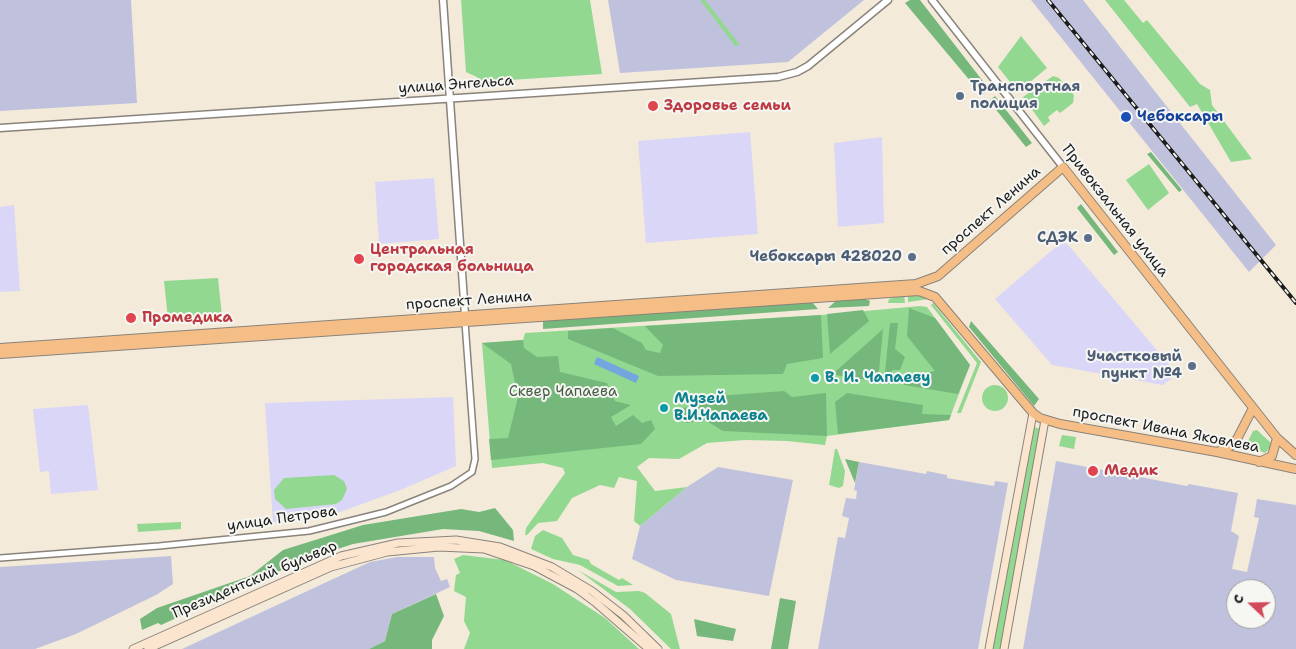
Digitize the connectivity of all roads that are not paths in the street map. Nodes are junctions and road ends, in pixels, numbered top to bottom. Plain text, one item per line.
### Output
1 (443, 0) edge
2 (888, 0) edge
3 (932, 0) edge
4 (450, 98) junction
5 (0, 128) edge
6 (1063, 167) junction
7 (938, 276) junction
8 (935, 297) junction
9 (465, 319) junction
10 (0, 348) edge
11 (0, 354) edge
12 (1253, 408) junction
13 (1033, 413) junction
14 (1046, 420) junction
15 (1278, 438) junction
16 (1217, 452) junction
17 (1296, 455) edge
18 (1259, 462) junction
19 (1296, 470) edge
20 (0, 558) edge
21 (998, 599) junction
22 (1012, 602) junction
23 (133, 649) edge
24 (148, 649) edge
25 (649, 649) edge
26 (658, 649) edge
27 (989, 649) edge
28 (1004, 649) edge

1 - 4 street
2 - 4 street, улица Энгельса
3 - 6 street, Привокзальная улица
4 - 5 street, улица Энгельса
4 - 9 street
6 - 7 main road, проспект Ленина
6 - 12 main road, Привокзальная улица
7 - 8 main road, проспект Ленина
7 - 9 main road, проспект Ленина
8 - 9 main road, проспект Ленина
8 - 13 main road
9 - 10 main road, проспект Ленина
9 - 11 main road, проспект Ленина
9 - 20 street, улица Петрова
12 - 15 main road, Привокзальная улица
12 - 16 main road
13 - 14 main road, проспект Ивана Яковлева
13 - 21 main road
14 - 16 main road, проспект Ивана Яковлева
14 - 22 main road
15 - 17 main road, проспект Ивана Яковлева
15 - 18 main road
16 - 18 main road, проспект Ивана Яковлева
18 - 19 main road, проспект Ивана Яковлева
21 - 22 main road
21 - 27 main road
22 - 28 main road
23 - 26 main road, Президентский бульвар
24 - 25 main road, Президентский бульвар

